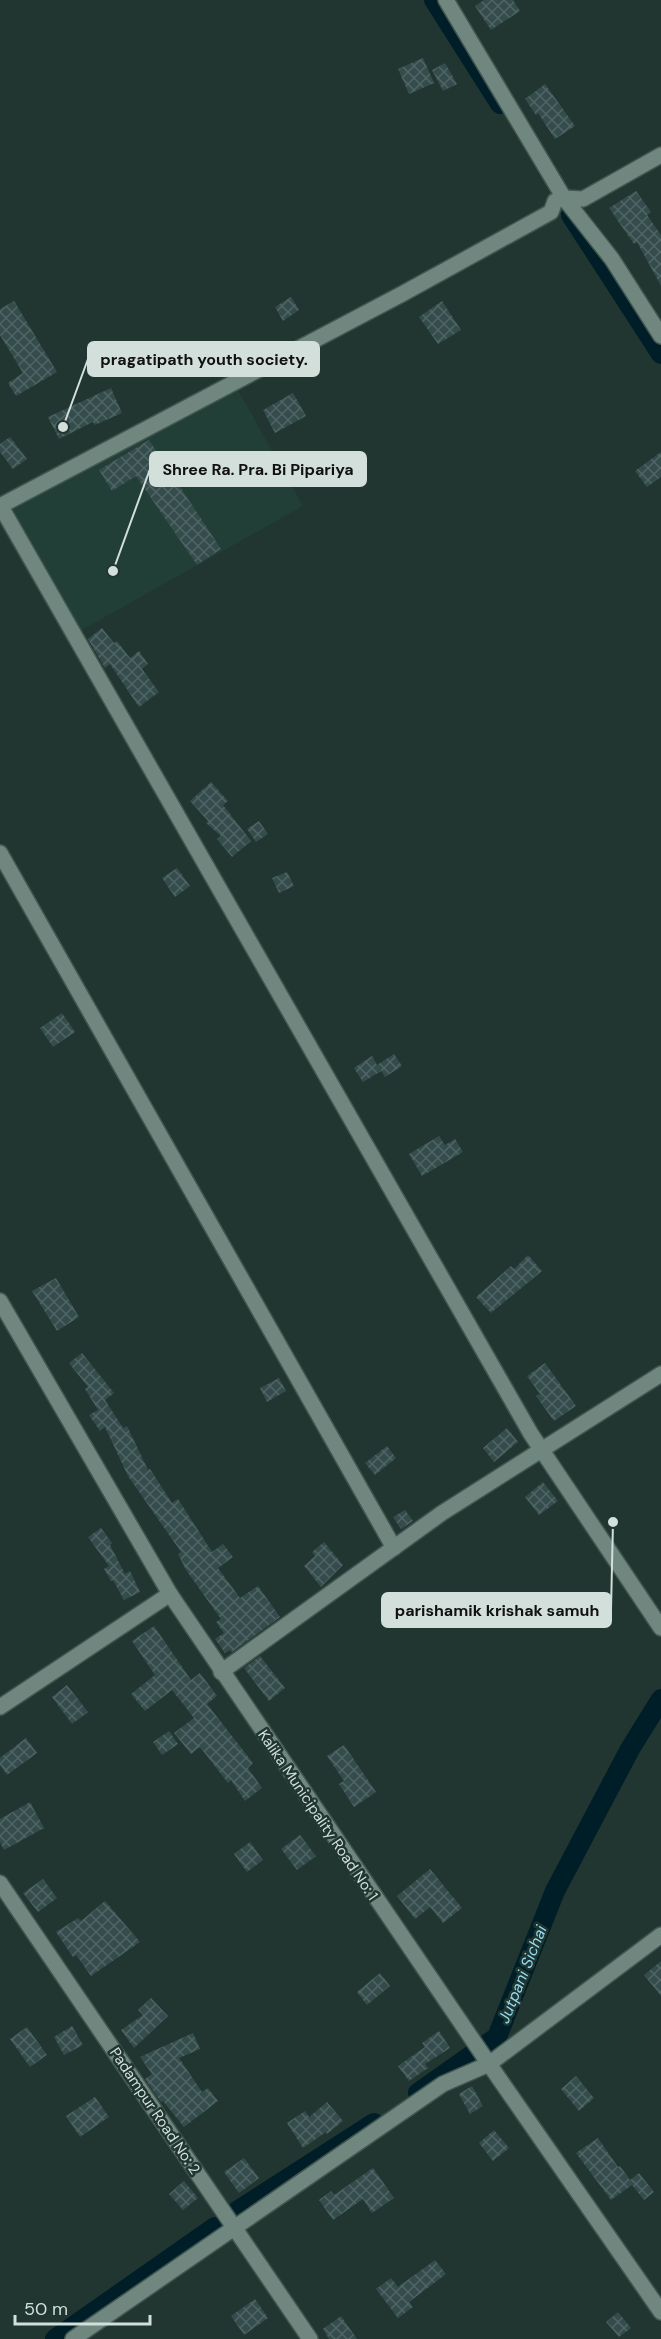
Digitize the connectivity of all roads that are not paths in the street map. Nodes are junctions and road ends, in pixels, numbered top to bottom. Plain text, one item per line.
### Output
1 (446, 0) edge
2 (661, 155) edge
3 (561, 199) junction
4 (661, 336) edge
5 (0, 506) edge
6 (0, 853) edge
7 (0, 1301) edge
8 (661, 1374) edge
9 (541, 1449) junction
10 (394, 1548) junction
11 (170, 1594) junction
12 (661, 1628) edge
13 (221, 1672) junction
14 (0, 1707) edge
15 (0, 1883) edge
16 (661, 1935) edge
17 (489, 2064) junction
18 (235, 2229) junction
19 (661, 2312) edge
20 (73, 2339) edge
21 (310, 2339) edge

1 - 3 street
2 - 3 street
3 - 4 street
3 - 5 street
5 - 9 street
6 - 10 street
7 - 11 street, Kalika Municipality Road No: 1
8 - 9 street
9 - 10 street
9 - 12 street
10 - 13 street
11 - 13 street, Kalika Municipality Road No: 1
11 - 14 street
13 - 17 street, Kalika Municipality Road No: 1
15 - 18 street, Padampur Road No: 2
16 - 17 street
17 - 18 street
17 - 19 street, Kalika Municipality Road No: 1
18 - 20 street
18 - 21 street, Padampur Road No: 2

